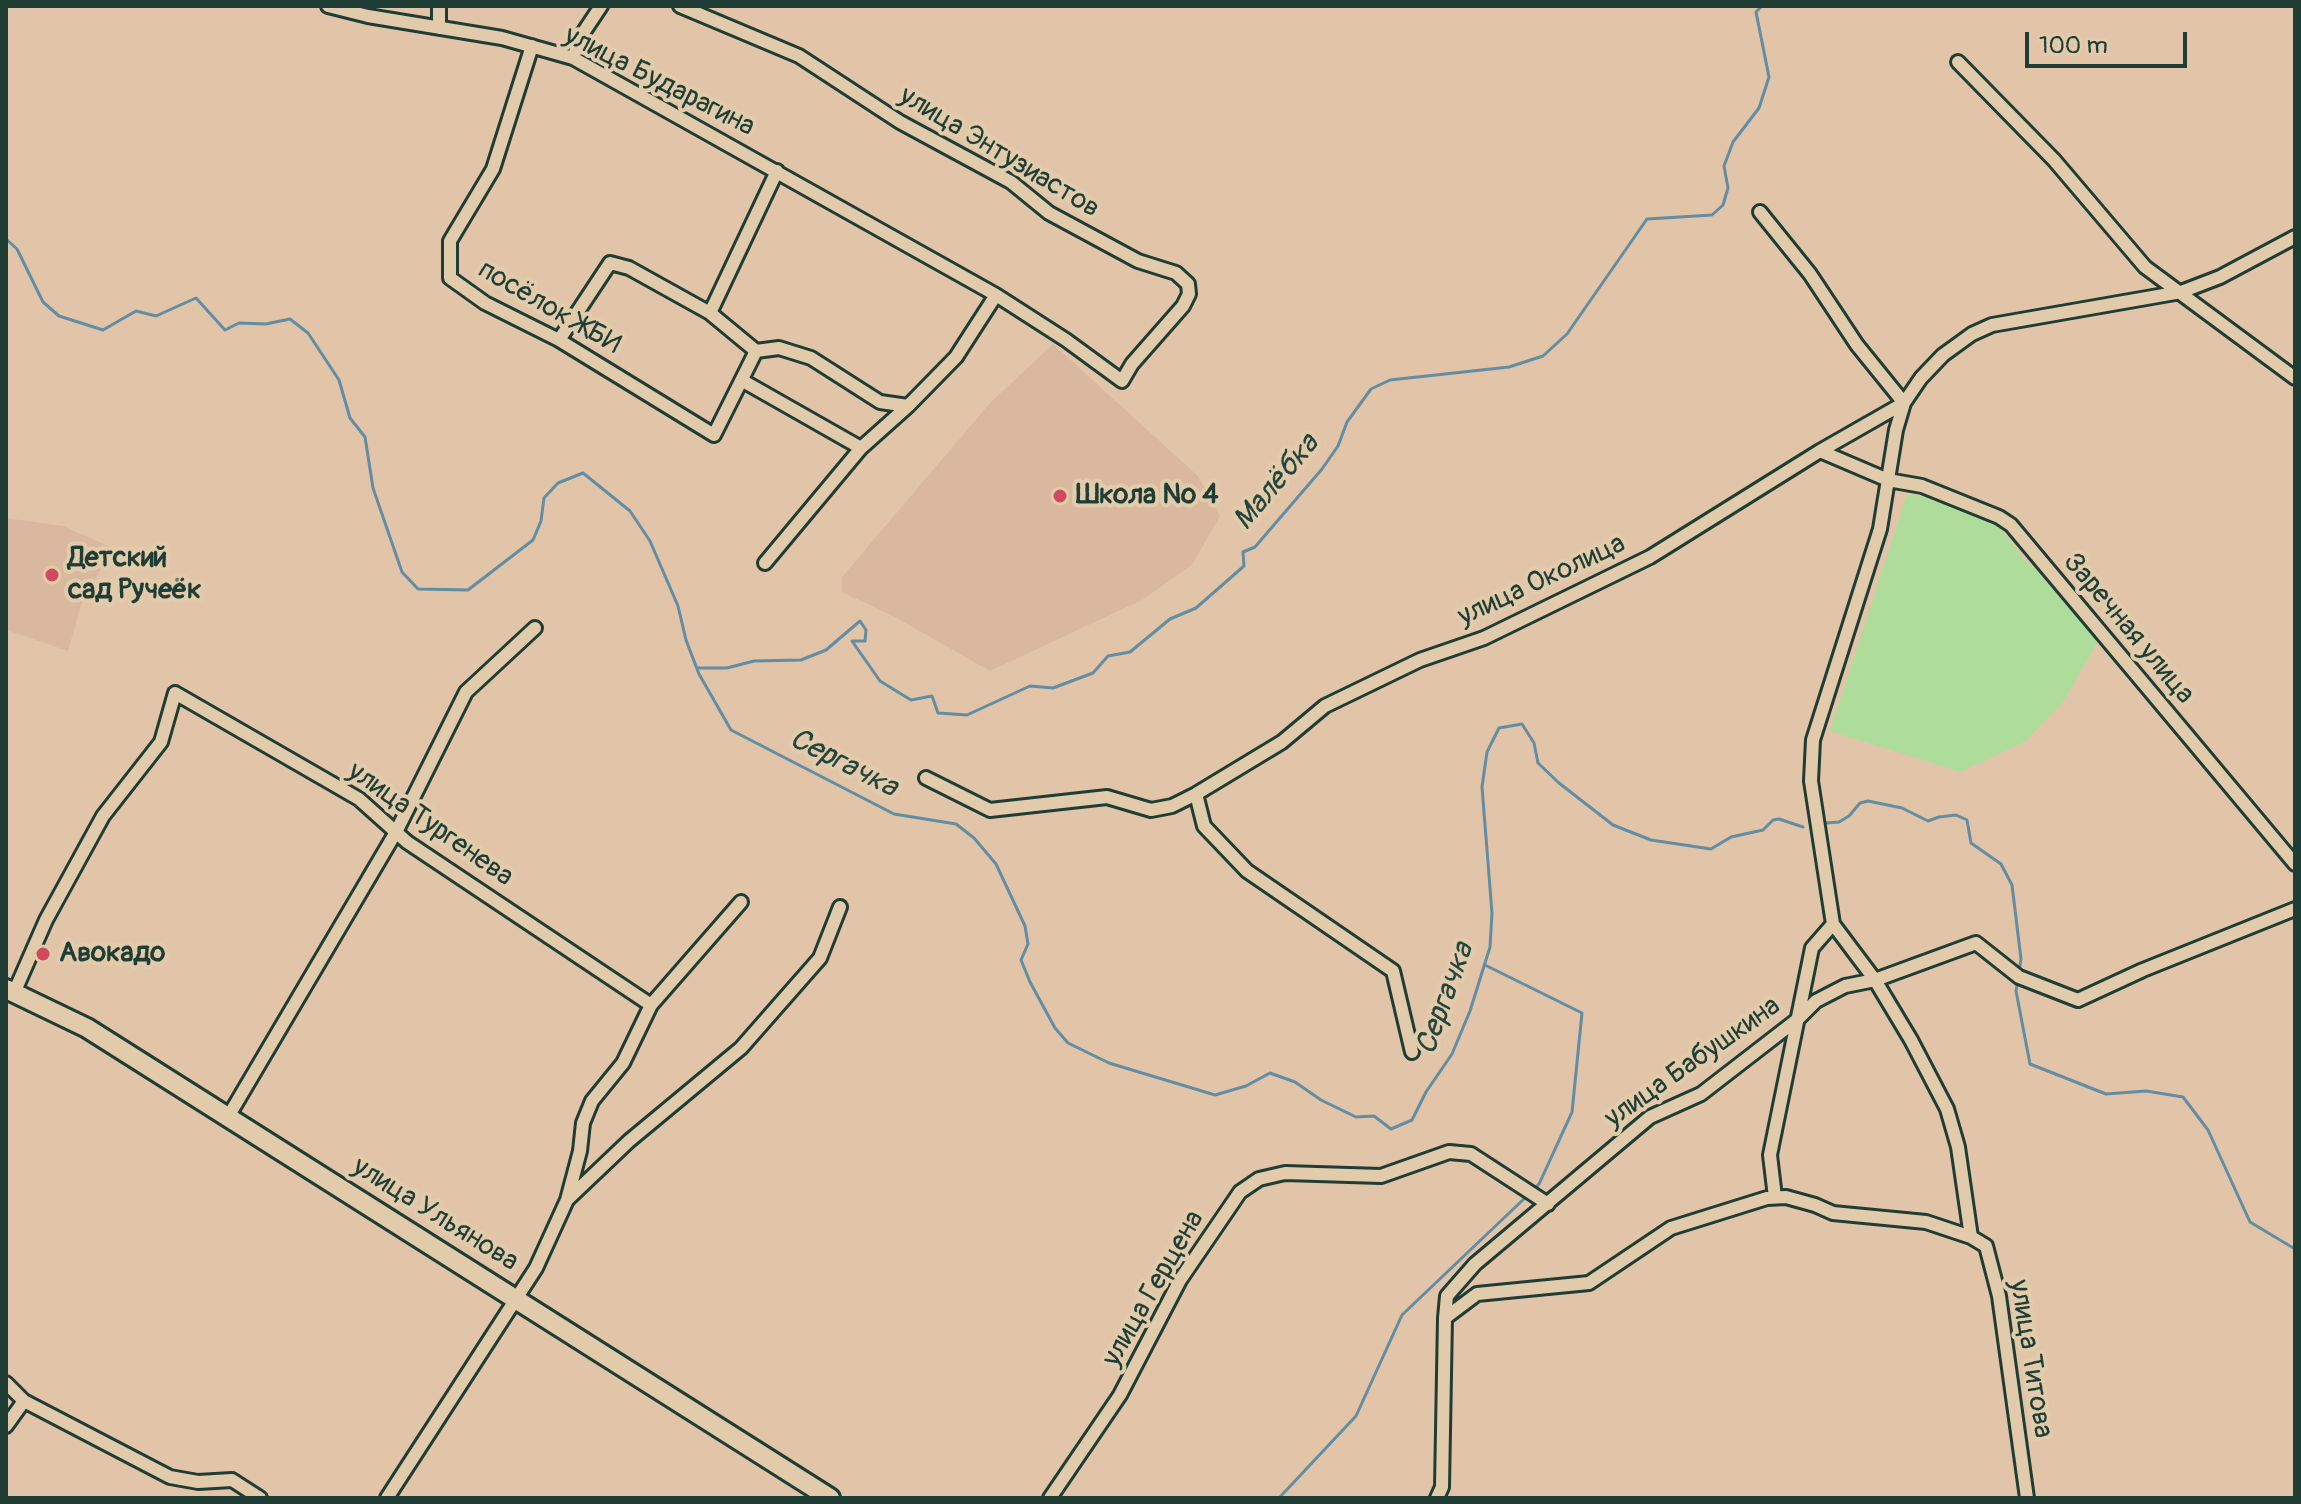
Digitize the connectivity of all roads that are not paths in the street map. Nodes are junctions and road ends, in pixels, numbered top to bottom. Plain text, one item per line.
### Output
1 (328, 6) edge
2 (439, 6) edge
3 (601, 6) edge
4 (680, 6) edge
5 (439, 28) junction
6 (532, 46) junction
7 (573, 58) junction
8 (1958, 62) dead end
9 (777, 171) junction
10 (1760, 212) dead end
11 (2295, 237) edge
12 (2181, 292) junction
13 (996, 295) junction
14 (710, 313) junction
15 (559, 340) junction
16 (756, 351) junction
17 (2295, 378) edge
18 (743, 381) junction
19 (1122, 381) joint
20 (1904, 403) junction
21 (908, 406) junction
22 (861, 448) junction
23 (1820, 451) junction
24 (1888, 480) junction
25 (765, 563) dead end
26 (535, 628) dead end
27 (926, 778) dead end
28 (1196, 794) junction
29 (396, 832) junction
30 (2295, 864) edge
31 (741, 902) dead end
32 (840, 907) dead end
33 (2295, 909) edge
34 (1833, 924) junction
35 (1875, 980) junction
36 (10, 991) edge
37 (651, 1005) junction
38 (1798, 1019) junction
39 (1412, 1052) dead end
40 (228, 1117) junction
41 (1775, 1197) junction
42 (567, 1200) junction
43 (1548, 1204) junction
44 (1971, 1237) junction
45 (516, 1300) junction
46 (1445, 1318) junction
47 (6, 1383) edge
48 (24, 1401) junction
49 (6, 1426) edge
50 (260, 1498) edge
51 (387, 1498) edge
52 (830, 1498) edge
53 (1050, 1498) edge
54 (1437, 1498) edge
55 (2027, 1498) edge

1 - 5 street, улица Бударагина
2 - 5 street
3 - 7 street
4 - 19 street, улица Энтузиастов
5 - 6 street, улица Бударагина
6 - 7 street, улица Бударагина
6 - 15 street, посёлок ЖБИ
7 - 9 street, улица Бударагина
8 - 12 street
9 - 13 street, улица Бударагина
9 - 14 street, улица Бударагина
10 - 20 street
11 - 12 street
12 - 17 street
12 - 20 street
13 - 19 street, улица Бударагина
13 - 21 street
14 - 15 street
14 - 16 street
15 - 18 street, посёлок ЖБИ
16 - 18 street
16 - 21 street
18 - 22 street
20 - 23 street, улица Околица
20 - 24 street
21 - 22 street
22 - 25 street
23 - 24 street, Заречная улица
23 - 28 street, улица Околица
24 - 30 street, Заречная улица
24 - 34 street
26 - 29 street
27 - 28 street, улица Околица
28 - 39 street
29 - 36 street, улица Тургенева
29 - 37 street, улица Тургенева
29 - 40 street
31 - 37 street
32 - 42 street
33 - 35 street, улица Бабушкина
34 - 35 street
34 - 38 street
35 - 38 street, улица Бабушкина
35 - 44 street
36 - 40 main road, улица Ульянова
37 - 42 street
38 - 41 street
38 - 43 street, улица Бабушкина
40 - 45 main road, улица Ульянова
41 - 44 street
41 - 46 street
42 - 45 street
43 - 46 street
43 - 53 street, улица Герцена
44 - 55 street, улица Титова
45 - 51 street
45 - 52 main road, улица Ульянова
46 - 54 street
47 - 48 street
48 - 49 street
48 - 50 street

